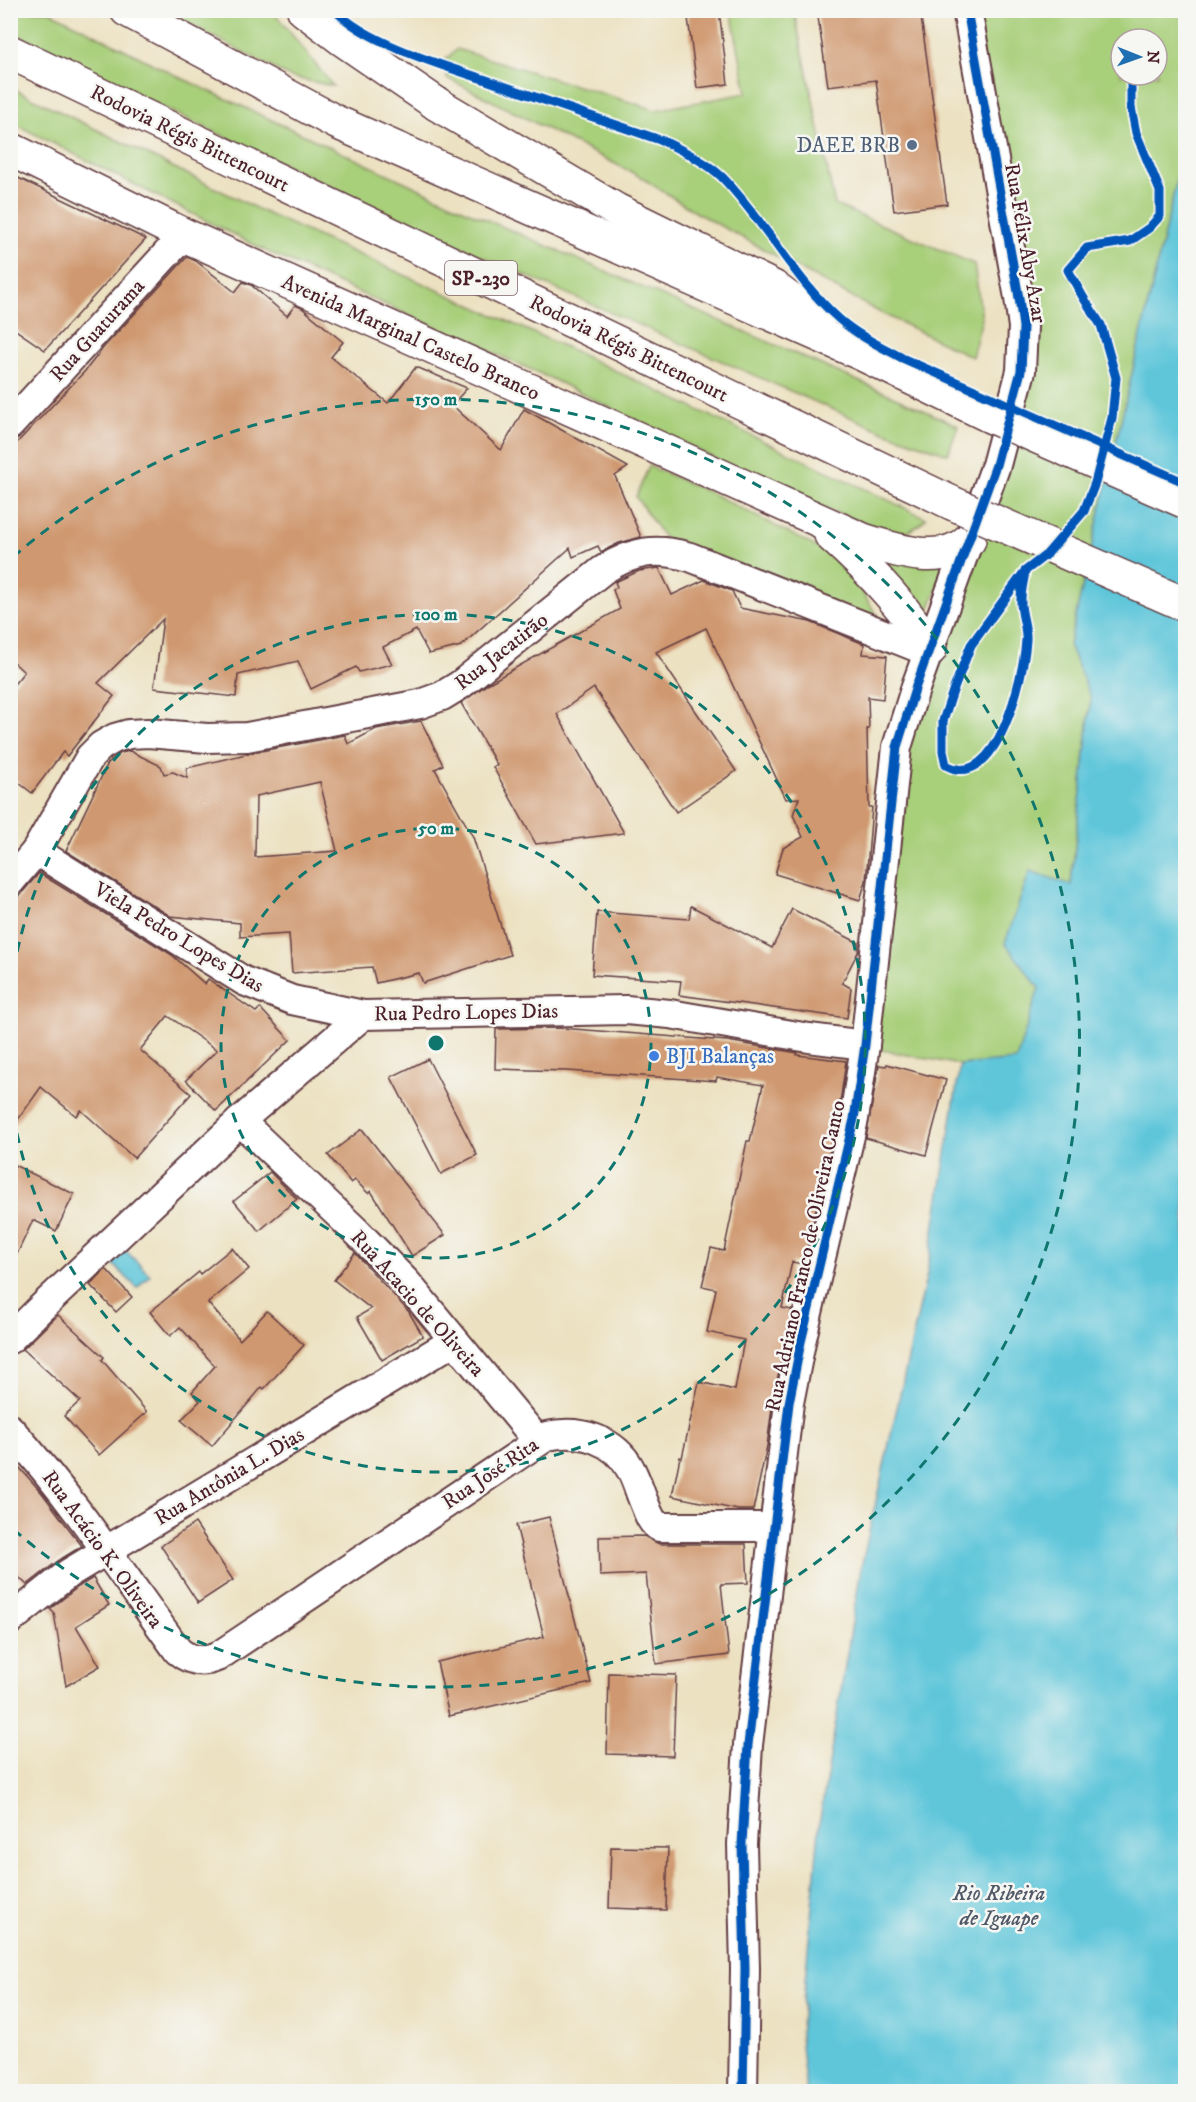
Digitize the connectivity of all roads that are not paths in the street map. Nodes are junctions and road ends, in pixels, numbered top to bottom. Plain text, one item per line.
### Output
1 (127, 10) edge
2 (304, 10) edge
3 (315, 10) edge
4 (967, 10) edge
5 (342, 39) junction
6 (10, 52) edge
7 (10, 149) edge
8 (184, 236) junction
9 (862, 354) junction
10 (10, 425) edge
11 (1185, 502) edge
12 (814, 520) junction
13 (969, 540) junction
14 (1185, 605) edge
15 (929, 650) junction
16 (36, 851) junction
17 (10, 882) edge
18 (363, 1015) junction
19 (865, 1045) junction
20 (240, 1121) junction
21 (10, 1339) edge
22 (454, 1341) junction
23 (10, 1428) edge
24 (537, 1440) junction
25 (774, 1527) junction
26 (106, 1550) junction
27 (10, 1620) edge
28 (200, 1661) joint
29 (743, 2091) edge

1 - 9 main road
2 - 5 main road
3 - 5 street
4 - 13 street, Rua Félix Aby Azar
5 - 9 main road
6 - 14 main road, Rodovia Régis Bittencourt / SP-230, bridge
7 - 8 main road, Avenida Marginal Castelo Branco
8 - 10 street, Rua Guaturama
8 - 12 main road, Avenida Marginal Castelo Branco
9 - 11 main road, bridge
12 - 13 main road, Avenida Marginal Castelo Branco
12 - 15 main road, Avenida Marginal Castelo Branco
13 - 15 street, Rua Félix Aby Azar
15 - 16 street, Rua Jacatirão
15 - 19 street, Rua Adriano Franco de Oliveira Canto
16 - 17 street, Rua Jacatirão
16 - 18 street, Viela Pedro Lopes Dias
18 - 19 street, Rua Pedro Lopes Dias
18 - 20 street, Rua Pedro Lopes Dias
19 - 25 street, Rua Adriano Franco de Oliveira Canto
20 - 21 street, Rua Pedro Lopes Dias
20 - 22 street, Rua Acacio de Oliveira
22 - 24 street, Rua Acacio de Oliveira
22 - 26 street, Rua Antônia L. Dias
23 - 26 street, Rua Acácio K. Oliveira
24 - 25 street, Rua José Rita
24 - 28 street, Rua José Rita
25 - 29 street, Rua Adriano Franco de Oliveira Canto
26 - 27 street, Rua Antônia L. Dias
26 - 28 street, Rua Acácio K. Oliveira

